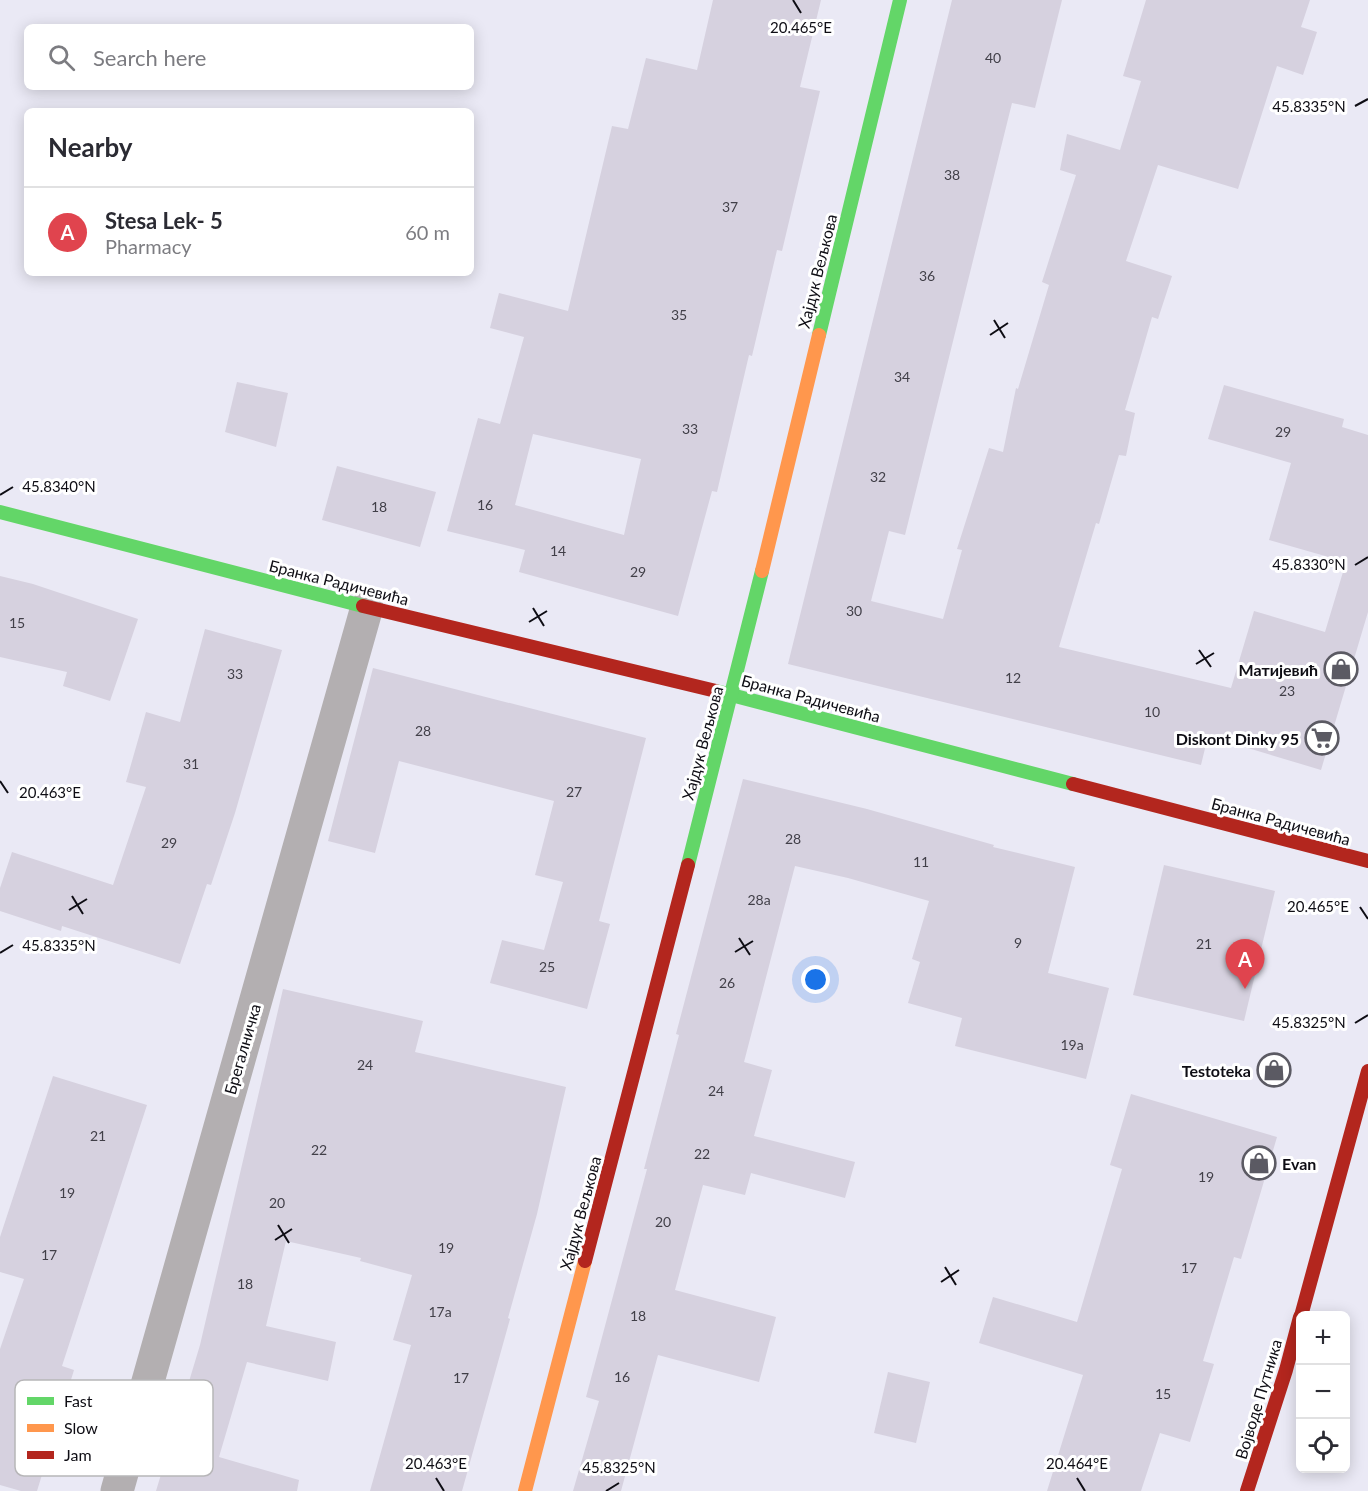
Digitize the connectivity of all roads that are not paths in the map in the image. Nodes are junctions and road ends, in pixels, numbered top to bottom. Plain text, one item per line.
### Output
1 (900, 0) edge
2 (0, 512) edge
3 (367, 607) junction
4 (732, 695) junction
5 (1368, 861) edge
6 (1368, 1071) edge
7 (1302, 1311) edge
8 (1296, 1334) edge
9 (148, 1380) edge
10 (121, 1476) edge
11 (117, 1491) edge
12 (525, 1491) edge
13 (1247, 1491) edge

1 - 4 street, Хајдук Вељкова
2 - 3 street, Бранка Радичевића
3 - 4 street, Бранка Радичевића
3 - 9 street, Брегалничка
4 - 5 street, Бранка Радичевића
4 - 12 street, Хајдук Вељкова
6 - 7 street, Војводе Путника
8 - 13 street, Војводе Путника
10 - 11 street, Брегалничка

